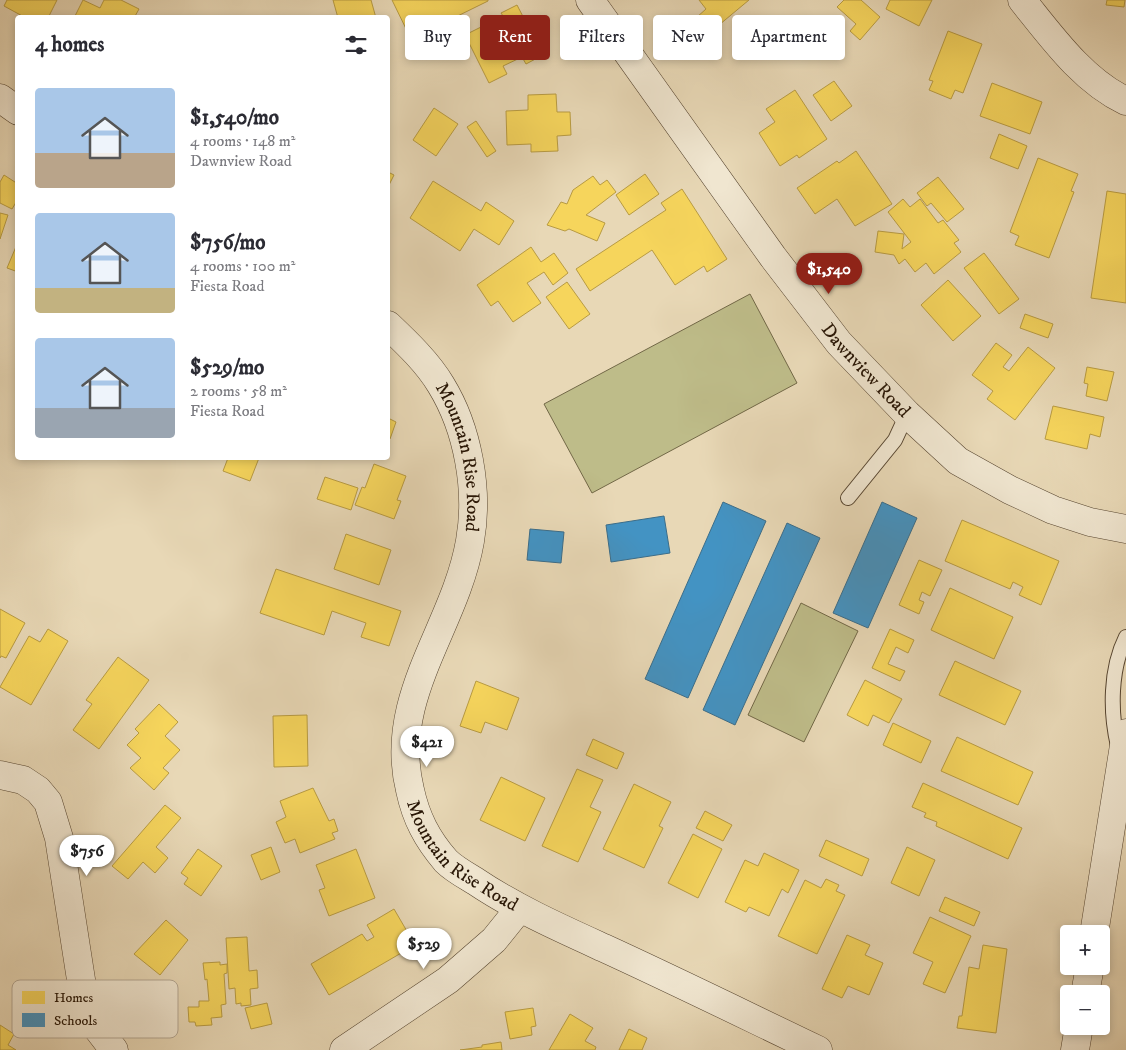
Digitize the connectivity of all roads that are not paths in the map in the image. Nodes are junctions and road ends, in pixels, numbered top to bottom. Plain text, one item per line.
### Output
1 (590, 0) edge
2 (1022, 0) edge
3 (0, 98) edge
4 (1126, 101) edge
5 (15, 110) edge
6 (390, 327) edge
7 (907, 414) junction
8 (848, 498) dead end
9 (1126, 529) edge
10 (1126, 637) edge
11 (1126, 733) edge
12 (1122, 761) junction
13 (0, 775) edge
14 (520, 909) junction
15 (1095, 925) edge
16 (81, 980) edge
17 (1077, 1035) edge
18 (105, 1038) edge
19 (114, 1050) edge
20 (344, 1050) edge
21 (818, 1050) edge
22 (1074, 1050) edge

1 - 7 street, Dawnview Road
2 - 4 street
3 - 5 street
6 - 14 street, Mountain Rise Road
7 - 8 lane
7 - 9 street, Dawnview Road
10 - 12 lane
11 - 12 street
12 - 15 street
13 - 16 street
14 - 20 street
14 - 21 street, Mountain Rise Road
17 - 22 street
18 - 19 street

